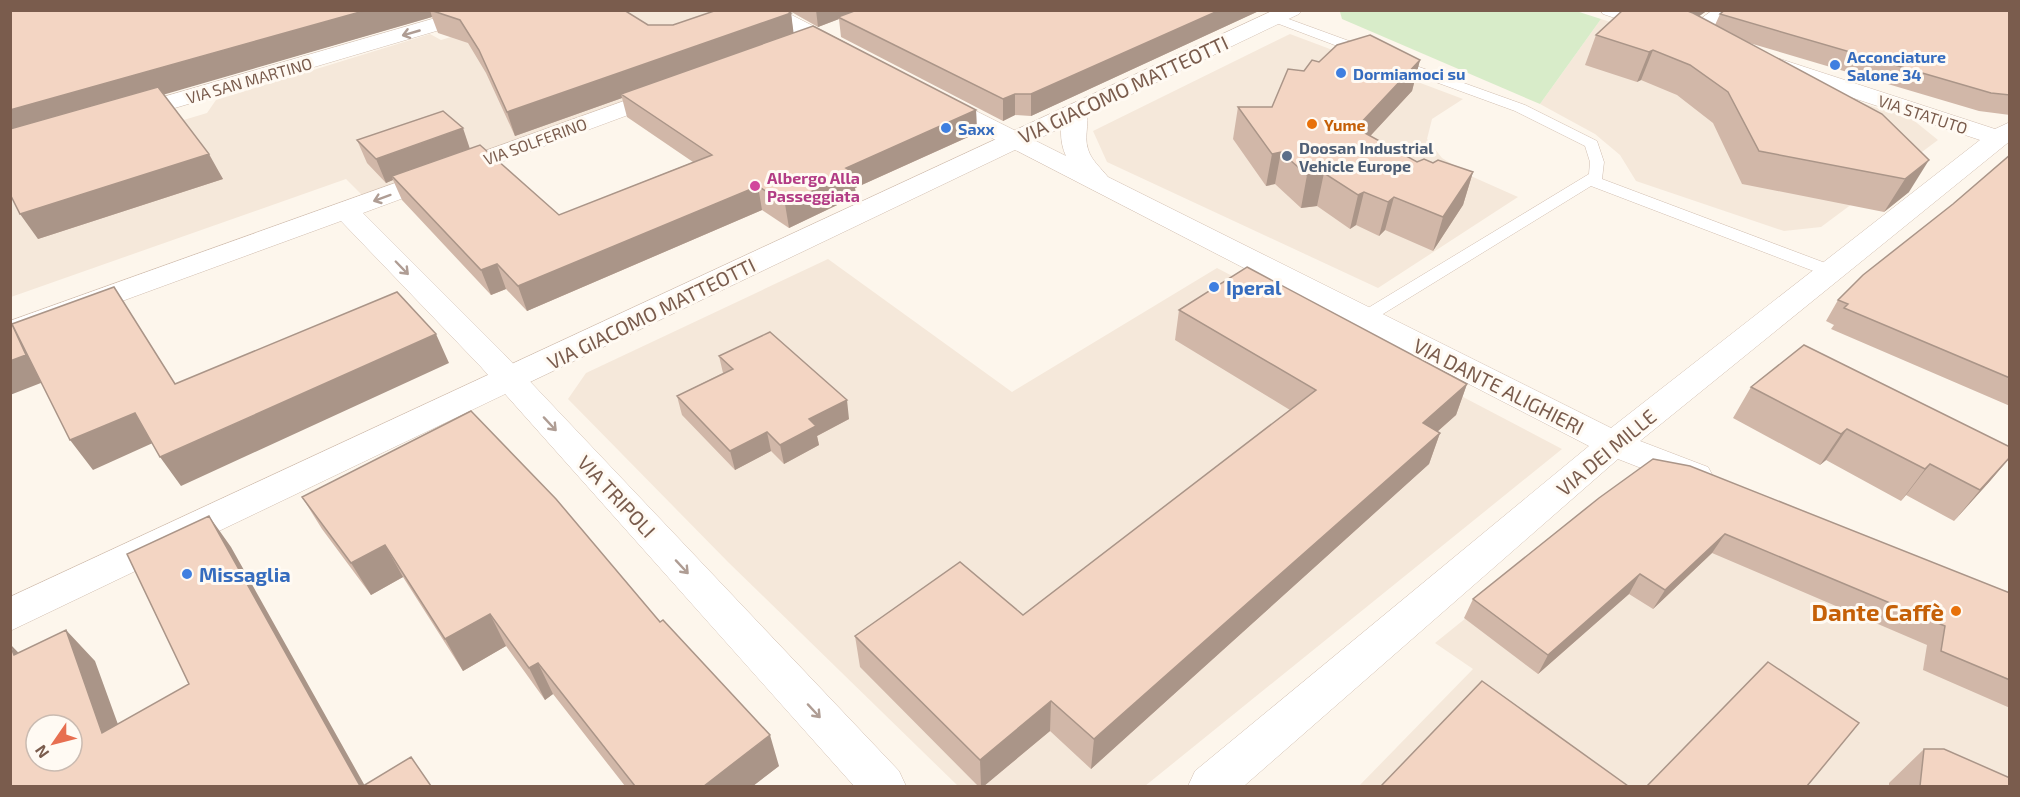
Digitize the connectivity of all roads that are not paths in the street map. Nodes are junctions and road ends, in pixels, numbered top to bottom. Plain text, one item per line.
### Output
1 (487, 10) edge
2 (766, 10) edge
3 (1610, 10) edge
4 (1727, 10) edge
5 (1283, 14) edge
6 (849, 26) edge
7 (1689, 36) junction
8 (818, 37) junction
9 (1711, 43) edge
10 (785, 50) edge
11 (1755, 58) edge
12 (861, 59) edge
13 (684, 87) edge
14 (913, 87) edge
15 (1076, 111) junction
16 (101, 122) edge
17 (2003, 134) edge
18 (1014, 140) junction
19 (1590, 180) junction
20 (1101, 185) junction
21 (346, 211) junction
22 (1830, 272) junction
23 (1364, 318) junction
24 (10, 332) edge
25 (511, 380) junction
26 (1614, 444) junction
27 (1724, 487) edge
28 (10, 615) edge
29 (883, 786) edge
30 (1211, 786) edge

1 -> 16 street, VIA SAN MARTINO
2 - 8 street
3 - 7 street
4 - 7 street
5 - 15 street, VIA GIACOMO MATTEOTTI
5 - 19 lane
6 - 8 street
7 - 9 street
8 - 10 street
8 - 12 street
11 - 17 street, VIA STATUTO
13 -> 21 street, VIA SOLFERINO
14 - 18 street, VIA DANTE ALIGHIERI
15 - 18 street, VIA GIACOMO MATTEOTTI
15 - 20 street, VIA DANTE ALIGHIERI
17 - 22 street, VIA DEI MILLE
18 - 20 street, VIA DANTE ALIGHIERI
18 - 25 street, VIA GIACOMO MATTEOTTI
19 - 22 lane
19 - 23 lane
20 - 23 street, VIA DANTE ALIGHIERI
21 - 24 street, VIA SOLFERINO
21 -> 25 street, VIA TRIPOLI
22 - 26 street, VIA DEI MILLE
23 - 26 street, VIA DANTE ALIGHIERI
25 - 28 street, VIA GIACOMO MATTEOTTI
25 -> 29 street, VIA TRIPOLI
26 - 27 street, VIA DANTE ALIGHIERI
26 - 30 street, VIA DEI MILLE

